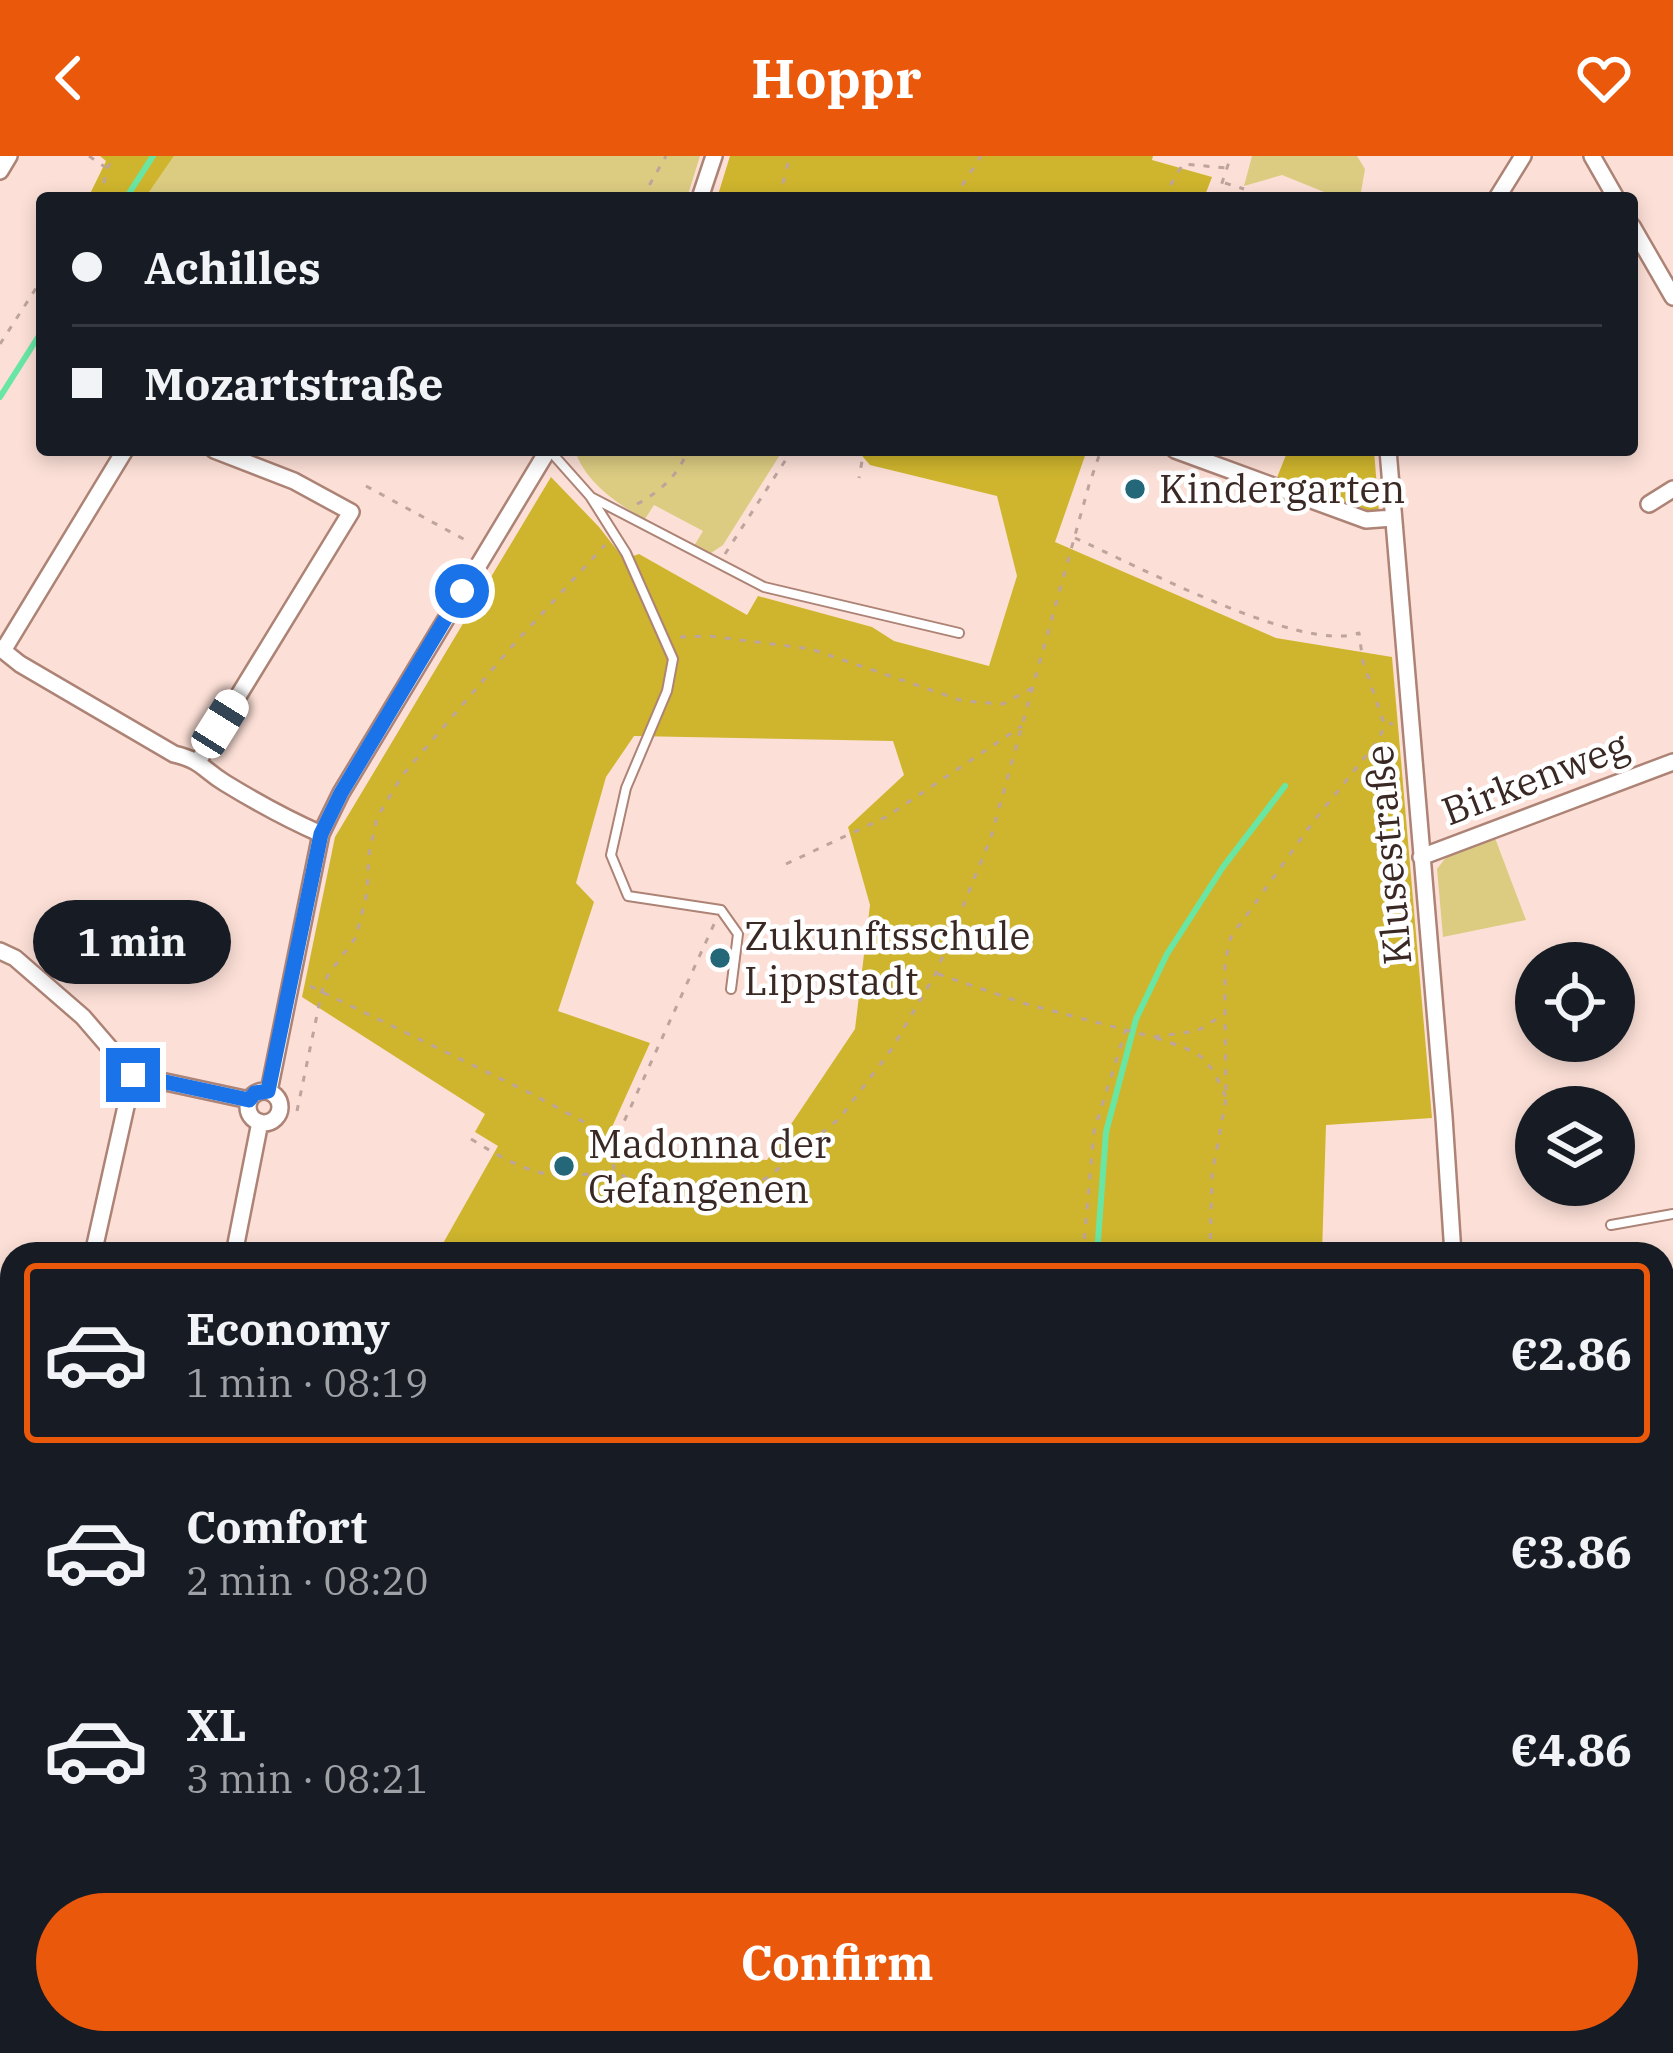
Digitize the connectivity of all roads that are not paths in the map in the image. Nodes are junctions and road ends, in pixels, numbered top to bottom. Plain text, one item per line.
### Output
1 (9, 156) edge
2 (714, 156) edge
3 (1523, 156) edge
4 (1592, 156) edge
5 (0, 170) edge
6 (702, 192) edge
7 (1501, 192) edge
8 (1613, 192) edge
9 (1638, 236) edge
10 (1673, 297) edge
11 (121, 456) edge
12 (229, 456) edge
13 (545, 456) edge
14 (554, 456) edge
15 (1191, 456) edge
16 (1388, 456) edge
17 (1673, 489) edge
18 (590, 496) junction
19 (1649, 504) dead end
20 (1393, 518) junction
21 (958, 633) dead end
22 (2, 648) edge
23 (199, 760) junction
24 (1672, 768) edge
25 (321, 834) junction
26 (1420, 857) junction
27 (0, 951) edge
28 (731, 989) dead end
29 (133, 1075) junction
30 (268, 1091) junction
31 (249, 1100) junction
32 (260, 1122) junction
33 (1673, 1214) edge
34 (1611, 1225) dead end
35 (96, 1242) edge
36 (236, 1242) edge
37 (1452, 1242) edge

1 - 5 street
2 - 6 street
3 - 7 street
4 - 8 street
9 - 10 street
11 - 22 street
12 - 23 street
13 - 25 street
14 - 18 lane
15 - 20 street
16 - 20 street, Klusestraße
17 - 19 street
18 - 21 lane
18 - 28 lane
20 - 26 street, Klusestraße
22 - 23 street
23 - 25 street
24 - 26 street, Birkenweg
25 - 30 street
26 - 37 street, Klusestraße
27 - 29 street
29 - 31 street
29 - 35 street
30 - 31 street
30 - 32 street
31 - 32 street
32 - 36 street
33 - 34 lane

